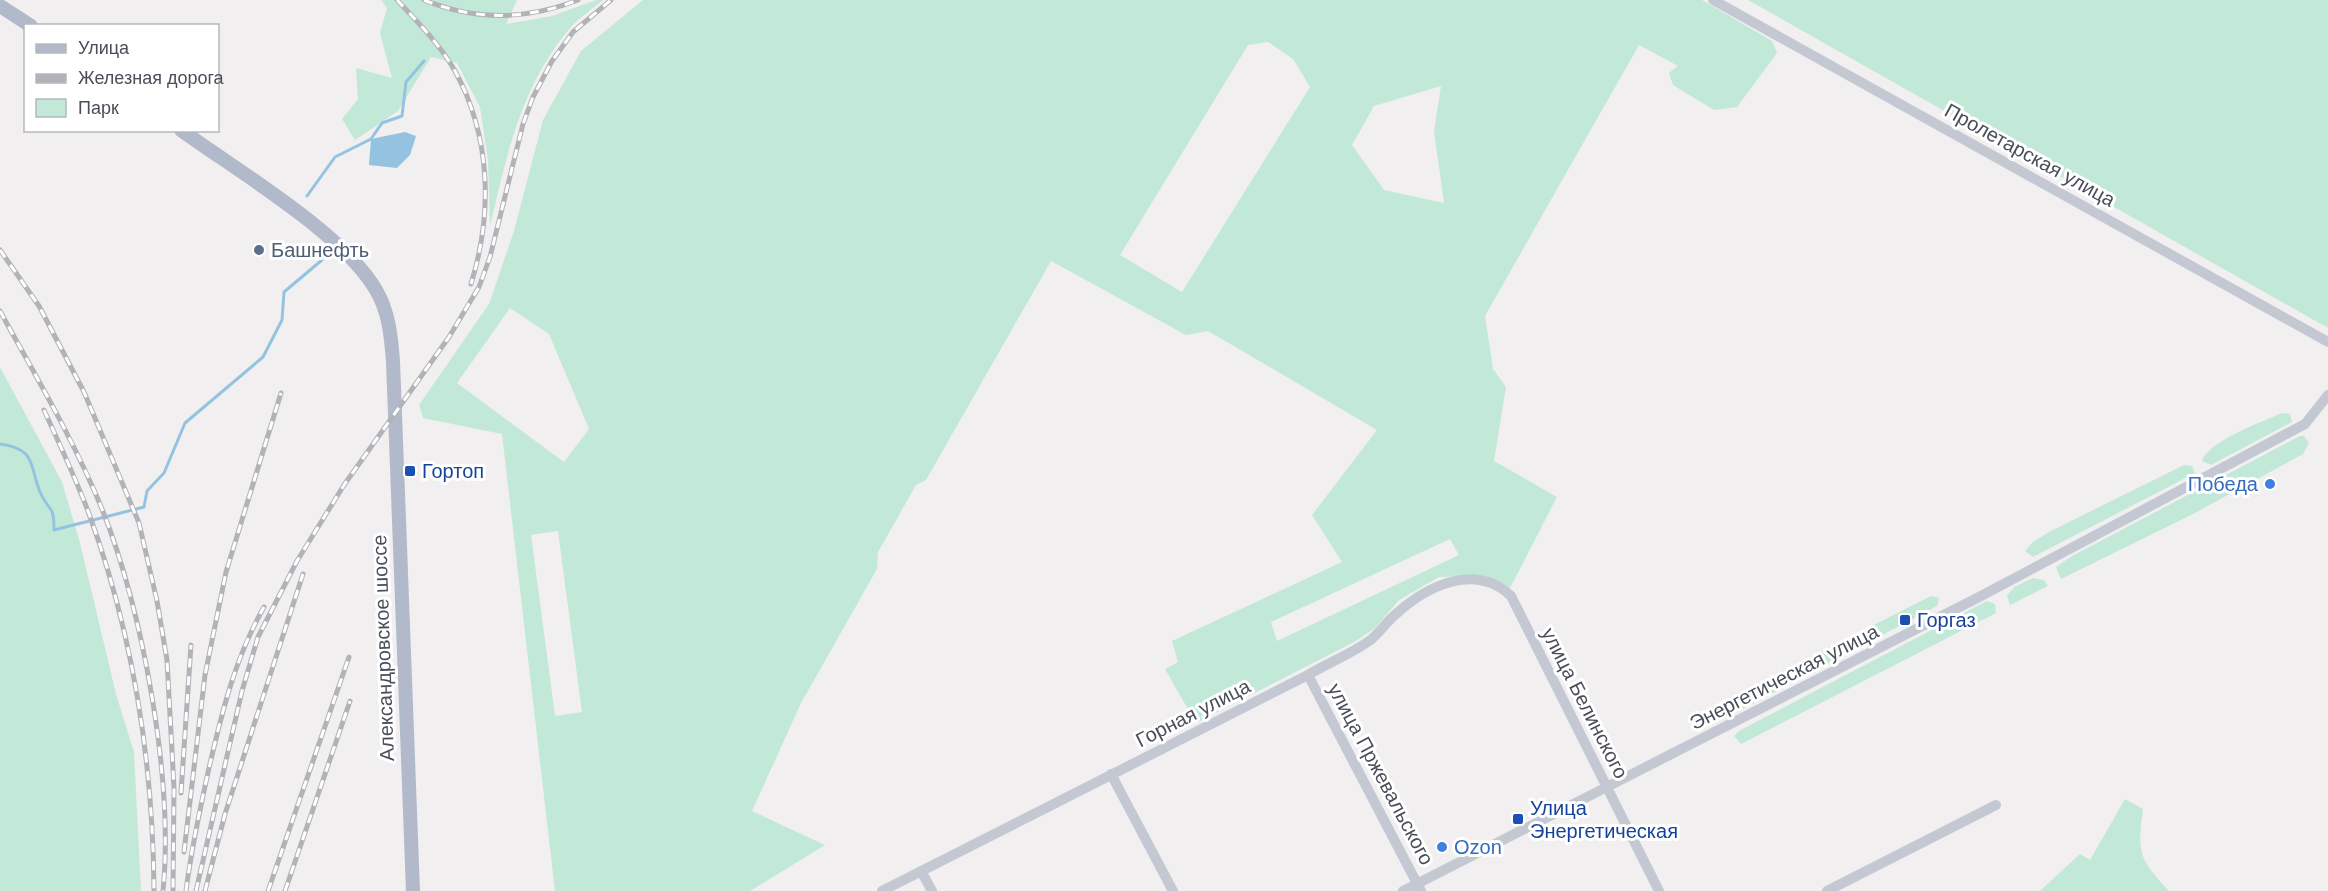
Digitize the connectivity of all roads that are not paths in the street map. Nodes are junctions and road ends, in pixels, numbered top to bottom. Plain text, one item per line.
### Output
1 (1713, 0) edge
2 (0, 6) edge
3 (28, 24) edge
4 (184, 132) edge
5 (2328, 342) edge
6 (2328, 395) edge
7 (1511, 596) joint
8 (1308, 675) junction
9 (1111, 774) junction
10 (1608, 787) junction
11 (1996, 805) dead end
12 (921, 871) junction
13 (1420, 887) edge
14 (413, 891) edge
15 (882, 891) edge
16 (932, 891) edge
17 (1173, 891) edge
18 (1403, 891) edge
19 (1659, 891) edge
20 (1827, 891) edge

1 - 5 street, Пролетарская улица
2 - 3 main road
4 - 14 main road, Александровское шоссе
6 - 10 street, Энергетическая улица
7 - 8 street, Горная улица
7 - 10 street, улица Белинского
8 - 9 street, Горная улица
8 - 13 street, улица Пржевальского
9 - 12 street, Горная улица
9 - 17 street
10 - 13 street, Энергетическая улица
10 - 19 street, улица Белинского
11 - 20 street
12 - 15 street, Горная улица
12 - 16 street
13 - 18 street, Энергетическая улица

